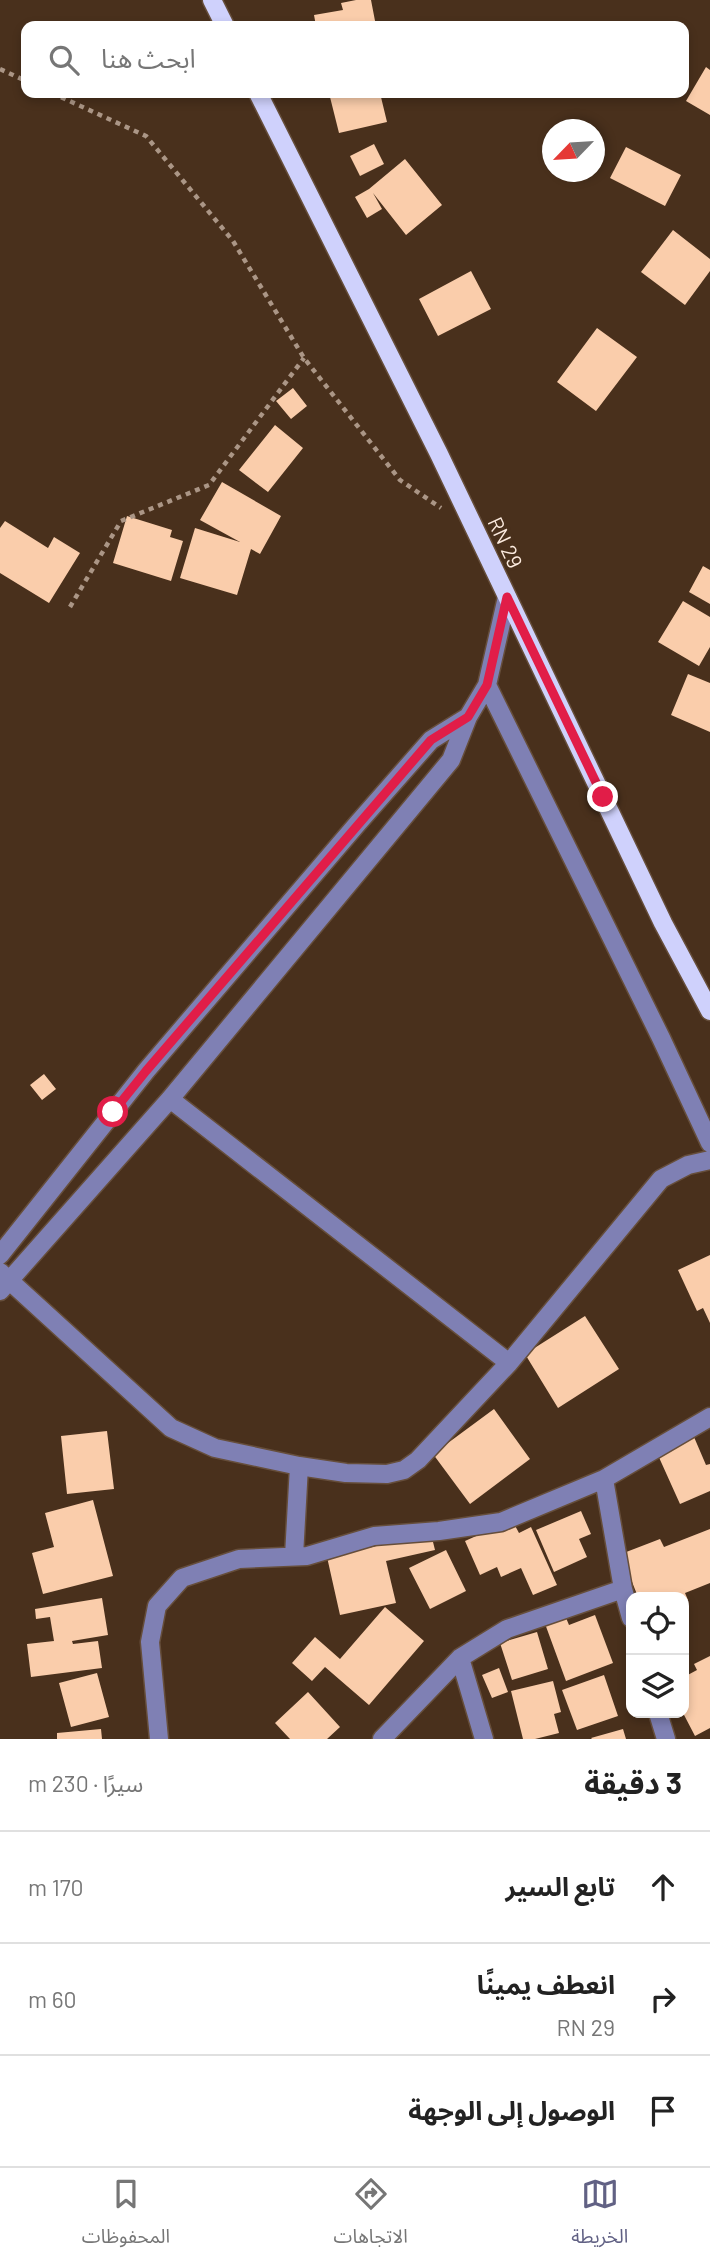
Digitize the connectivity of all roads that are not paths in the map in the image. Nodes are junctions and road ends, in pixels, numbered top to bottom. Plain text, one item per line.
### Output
1 (212, 0) edge
2 (222, 21) edge
3 (261, 98) edge
4 (507, 597) junction
5 (487, 685) junction
6 (468, 717) junction
7 (710, 1011) edge
8 (170, 1099) junction
9 (710, 1143) edge
10 (710, 1160) edge
11 (0, 1255) edge
12 (3, 1282) edge
13 (509, 1363) junction
14 (710, 1417) edge
15 (299, 1466) junction
16 (604, 1479) junction
17 (294, 1556) junction
18 (623, 1589) junction
19 (626, 1600) edge
20 (460, 1658) junction
21 (660, 1718) edge
22 (159, 1739) edge
23 (382, 1739) edge
24 (484, 1739) edge
25 (666, 1739) edge

1 - 2 main road
3 - 4 main road, RN 29 / RN 29
4 - 5 street
4 - 7 main road, RN 29 / RN 29
5 - 6 street
5 - 9 street
6 - 8 street
6 - 11 street
8 - 12 street
8 - 13 street
10 - 13 street
12 - 15 street
13 - 15 street
14 - 16 street
15 - 17 street
16 - 17 street
16 - 18 street
17 - 22 street
18 - 19 street
18 - 20 street
20 - 23 street
20 - 24 street
21 - 25 street

